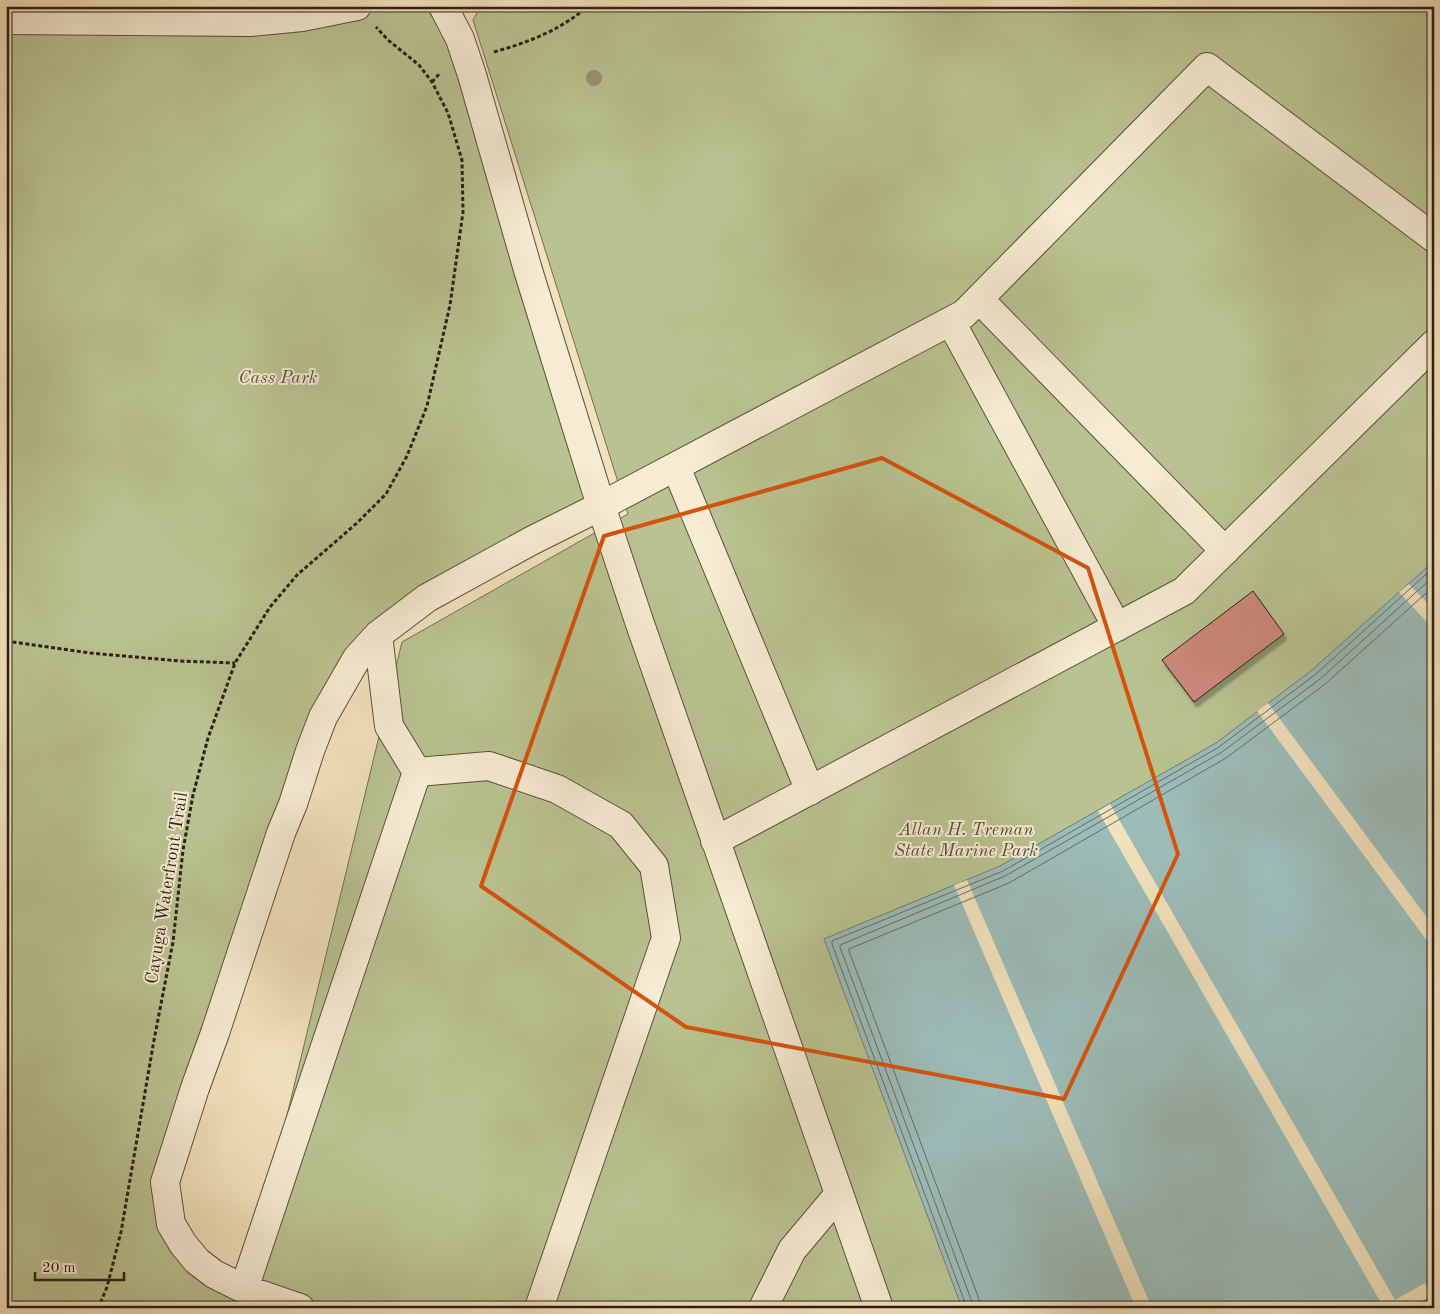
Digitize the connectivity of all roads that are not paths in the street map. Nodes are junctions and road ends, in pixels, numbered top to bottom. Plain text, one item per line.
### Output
1 (357, 6) edge
2 (444, 6) edge
3 (6, 20) edge
4 (1434, 238) edge
5 (979, 299) junction
6 (950, 322) junction
7 (1434, 344) edge
8 (676, 466) junction
9 (601, 506) junction
10 (1225, 551) junction
11 (1116, 627) junction
12 (378, 635) junction
13 (417, 772) junction
14 (810, 791) junction
15 (715, 842) junction
16 (839, 1194) junction
17 (244, 1289) junction
18 (269, 1303) edge
19 (300, 1308) edge
20 (539, 1308) edge
21 (763, 1308) edge
22 (879, 1308) edge

1 - 3 street
2 - 9 street
4 - 5 street
5 - 6 street
5 - 10 street
6 - 8 street
6 - 11 street
7 - 10 street
8 - 9 street
8 - 14 street
9 - 12 street
9 - 15 street
10 - 11 street
11 - 14 street
12 - 13 street
12 - 17 street
13 - 17 street
13 - 20 street
14 - 15 street
15 - 16 street
16 - 21 street
16 - 22 street
17 - 18 street
18 - 19 street

